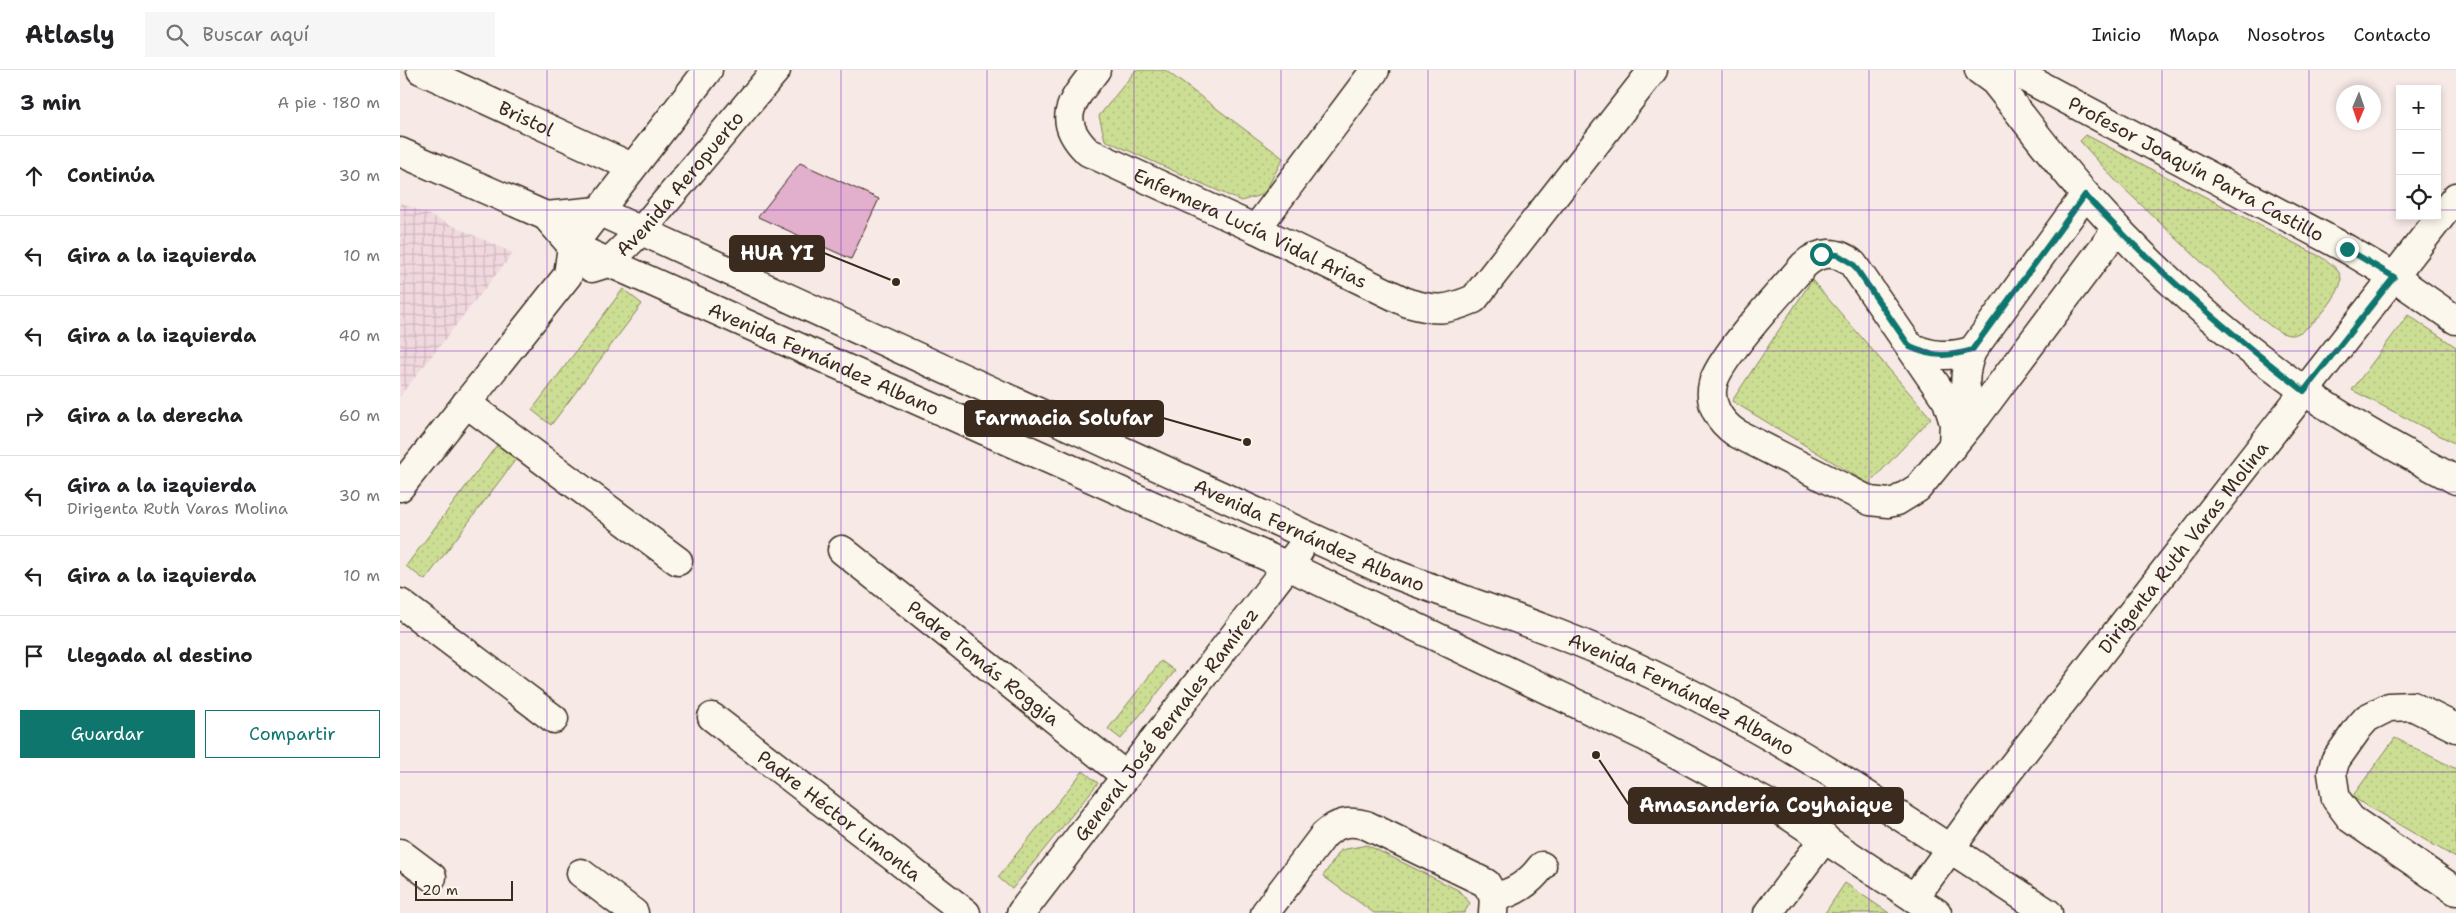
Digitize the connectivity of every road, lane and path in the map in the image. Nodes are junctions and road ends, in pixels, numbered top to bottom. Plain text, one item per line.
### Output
1 (421, 70) edge
2 (708, 70) edge
3 (776, 70) edge
4 (1096, 70) edge
5 (1375, 70) edge
6 (1652, 70) edge
7 (1979, 70) edge
8 (2011, 70) edge
9 (400, 152) edge
10 (632, 167) junction
11 (2085, 195) junction
12 (2456, 197) edge
13 (598, 211) junction
14 (546, 216) junction
15 (1256, 229) junction
16 (2117, 229) junction
17 (642, 230) junction
18 (572, 246) junction
19 (608, 263) junction
20 (568, 275) junction
21 (2394, 277) junction
22 (2456, 320) edge
23 (1910, 347) junction
24 (1972, 350) junction
25 (2304, 391) junction
26 (466, 403) junction
27 (1977, 416) junction
28 (1954, 446) junction
29 (2456, 480) edge
30 (400, 487) edge
31 (1309, 536) junction
32 (842, 550) dead end
33 (678, 561) dead end
34 (1288, 566) junction
35 (400, 603) edge
36 (712, 717) dead end
37 (554, 719) dead end
38 (2456, 728) edge
39 (1126, 776) junction
40 (1825, 838) junction
41 (1949, 848) junction
42 (400, 853) edge
43 (1542, 866) dead end
44 (582, 873) dead end
45 (432, 878) dead end
46 (2456, 891) edge
47 (1914, 898) junction
48 (1494, 905) edge
49 (634, 913) edge
50 (966, 913) edge
51 (1020, 913) edge
52 (1265, 913) edge
53 (1768, 913) edge
54 (1937, 913) edge
55 (2048, 913) edge

1 - 10 street, Bristol
2 - 10 street
3 - 17 street, Avenida Aeropuerto
4 - 15 street, Enfermera Lucía Vidal Arias
5 - 15 street
6 - 15 street, Enfermera Lucía Vidal Arias
7 - 11 street
8 - 21 street, Profesor Joaquín Parra Castillo
9 - 14 street, Avenida Fernández Albano
10 - 13 street
11 - 16 street
11 - 24 street
12 - 21 street, Dirigenta Ruth Varas Molina
13 - 14 street, Avenida Fernández Albano
13 - 17 street, Avenida Fernández Albano
13 - 18 street
14 - 18 street, Avenida Fernández Albano
16 - 25 street
16 - 27 street
17 - 19 street, Avenida Aeropuerto
17 - 31 street, Avenida Fernández Albano
18 - 19 street, Avenida Fernández Albano
18 - 20 street
19 - 20 street, Avenida Aeropuerto
19 - 34 street, Avenida Fernández Albano
20 - 26 street
21 - 22 street, Profesor Joaquín Parra Castillo
21 - 25 street, Dirigenta Ruth Varas Molina
23 - 24 street
23 - 28 street
23 - 28 street
24 - 27 street
25 - 29 street
25 - 41 street, Dirigenta Ruth Varas Molina
26 - 30 street
26 - 33 street
27 - 28 street
31 - 34 street, General José Bernales Ramírez
31 - 41 street, Avenida Fernández Albano
32 - 39 street, Padre Tomás Roggia
34 - 39 street, General José Bernales Ramírez
34 - 40 street, Avenida Fernández Albano
35 - 37 street
36 - 50 street, Padre Héctor Limonta
38 - 46 street
39 - 51 street, General José Bernales Ramírez
40 - 47 street, Avenida Fernández Albano
40 - 53 street
41 - 47 street, Dirigenta Ruth Varas Molina
41 - 55 street, Avenida Fernández Albano
42 - 45 street
43 - 48 street
44 - 49 street
47 - 54 street, Avenida Fernández Albano
48 - 52 street

